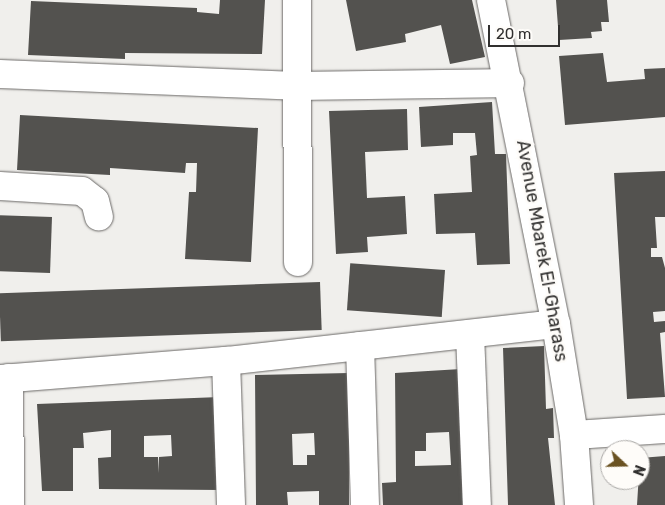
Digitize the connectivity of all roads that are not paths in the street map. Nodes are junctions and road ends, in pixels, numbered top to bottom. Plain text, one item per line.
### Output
1 (297, 0) edge
2 (491, 0) edge
3 (0, 74) edge
4 (510, 83) junction
5 (296, 86) junction
6 (0, 186) edge
7 (99, 218) dead end
8 (298, 262) dead end
9 (556, 324) junction
10 (470, 334) junction
11 (360, 346) junction
12 (226, 361) junction
13 (4, 378) edge
14 (665, 429) edge
15 (574, 435) junction
16 (10, 505) edge
17 (231, 505) edge
18 (365, 505) edge
19 (478, 505) edge
20 (579, 505) edge

1 - 5 street
2 - 4 street, Avenue Mbarek El-Gharass
3 - 5 street
4 - 5 street
4 - 9 street, Avenue Mbarek El-Gharass
5 - 8 street
6 - 7 street
9 - 10 street
9 - 15 street, Avenue Mbarek El-Gharass
10 - 11 street
10 - 19 street
11 - 12 street
11 - 18 street
12 - 13 street
12 - 17 street
13 - 16 street
14 - 15 street
15 - 20 street, Avenue Mbarek El-Gharass

